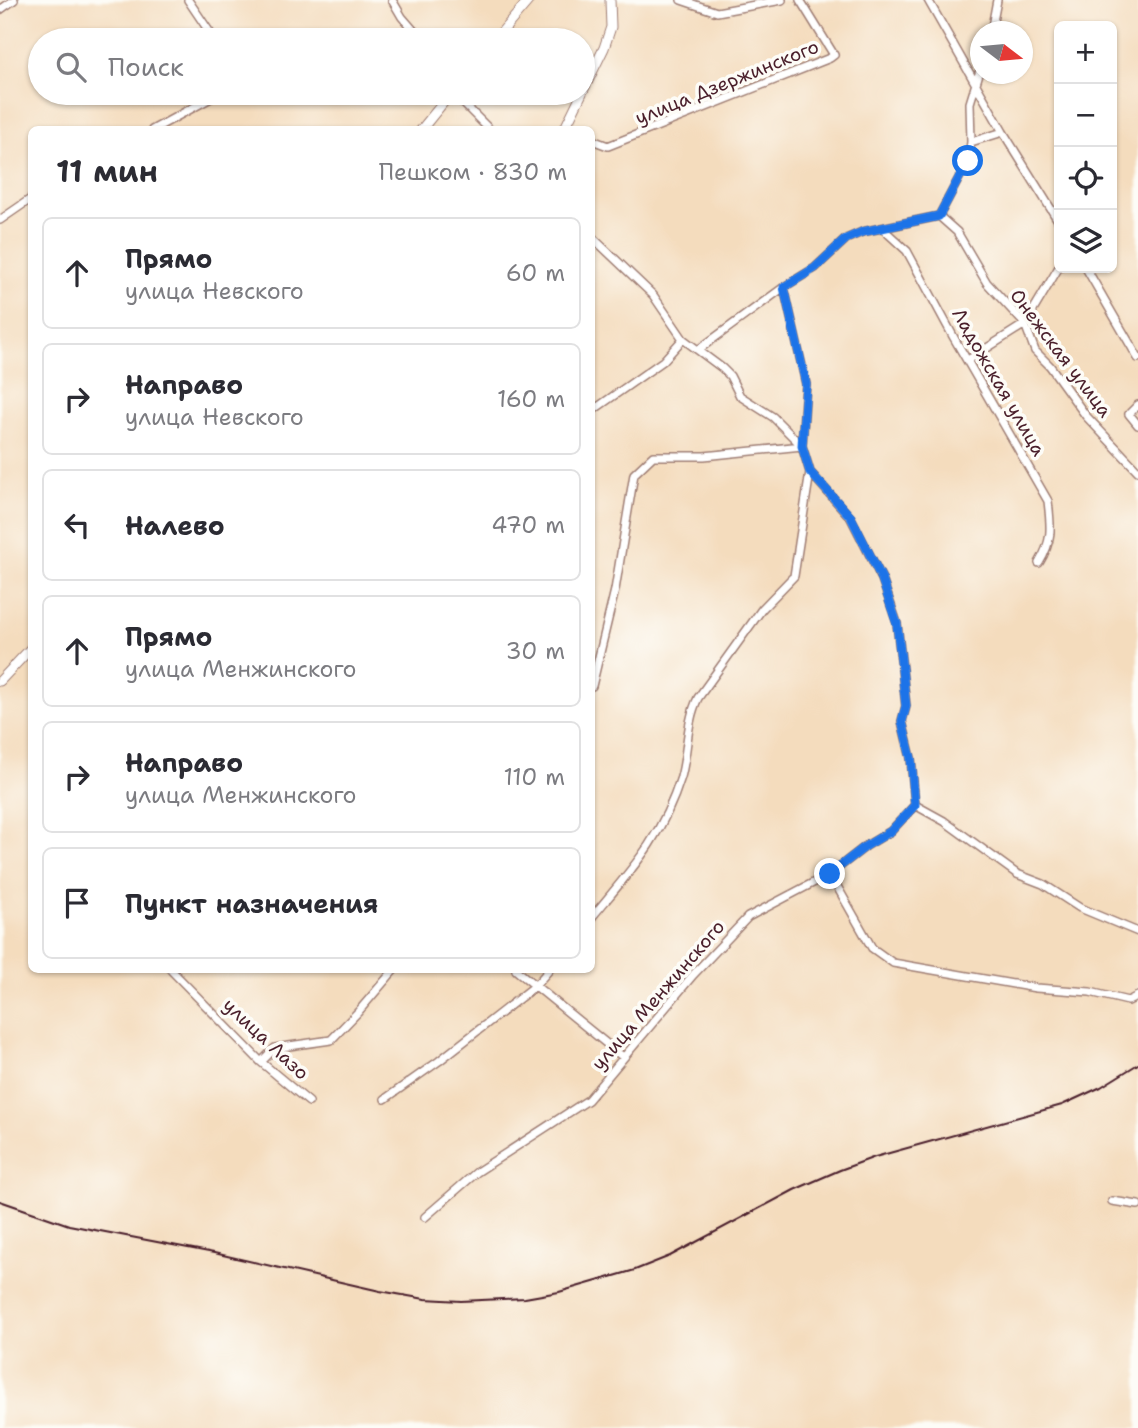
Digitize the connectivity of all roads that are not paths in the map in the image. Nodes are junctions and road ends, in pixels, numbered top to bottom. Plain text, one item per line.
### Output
1 (14, 0) edge
2 (188, 0) edge
3 (393, 0) edge
4 (529, 0) edge
5 (610, 0) edge
6 (681, 0) edge
7 (782, 0) edge
8 (800, 0) edge
9 (928, 0) edge
10 (997, 0) edge
11 (0, 10) edge
12 (993, 21) edge
13 (207, 28) edge
14 (412, 28) edge
15 (505, 28) edge
16 (595, 66) edge
17 (970, 73) edge
18 (975, 84) edge
19 (976, 84) edge
20 (198, 105) edge
21 (442, 105) edge
22 (464, 105) edge
23 (576, 105) edge
24 (159, 126) edge
25 (424, 126) edge
26 (486, 126) edge
27 (566, 126) edge
28 (1003, 132) junction
29 (595, 141) edge
30 (971, 142) junction
31 (28, 201) edge
32 (1054, 214) edge
33 (939, 216) junction
34 (0, 220) edge
35 (882, 228) junction
36 (595, 240) edge
37 (1055, 273) edge
38 (1089, 273) edge
39 (784, 287) junction
40 (1024, 324) junction
41 (683, 339) junction
42 (698, 350) junction
43 (1138, 358) edge
44 (968, 360) junction
45 (1138, 405) edge
46 (595, 409) edge
47 (1138, 425) edge
48 (802, 446) junction
49 (1138, 454) edge
50 (1131, 462) junction
51 (1138, 471) edge
52 (810, 472) junction
53 (1039, 564) dead end
54 (28, 651) edge
55 (595, 673) edge
56 (0, 681) edge
57 (915, 805) junction
58 (830, 874) junction
59 (595, 913) edge
60 (1138, 932) edge
61 (174, 973) edge
62 (391, 973) edge
63 (520, 973) edge
64 (546, 973) edge
65 (535, 986) junction
66 (1138, 996) edge
67 (623, 1057) junction
68 (261, 1062) junction
69 (384, 1099) dead end
70 (310, 1102) dead end
71 (1112, 1201) dead end
72 (1138, 1205) edge
73 (425, 1217) dead end

1 - 11 street
2 - 13 street
3 - 14 street
4 - 15 street
5 - 16 street
6 - 7 street
8 - 29 street, улица Дзержинского
9 - 17 street
10 - 12 street
18 - 30 street
19 - 28 street
20 - 24 street
21 - 25 street
22 - 26 street
23 - 27 street
28 - 30 street
28 - 32 street
30 - 33 street
31 - 34 street
33 - 35 street
33 - 40 street, Онежская улица
35 - 39 street
35 - 44 street, Ладожская улица
36 - 41 street
37 - 40 street
38 - 43 street
39 - 42 street
39 - 48 street
40 - 44 street
40 - 50 street, Онежская улица
41 - 42 street
41 - 46 street
42 - 48 street
44 - 53 street, Ладожская улица
45 - 47 street
48 - 52 street
48 - 55 street
49 - 50 street
50 - 51 street, Онежская улица
52 - 57 street
52 - 59 street
54 - 56 street
57 - 58 street, улица Менжинского
57 - 60 street
58 - 66 street
58 - 67 street, улица Менжинского
61 - 68 street, улица Лазо
62 - 68 street
63 - 65 street
64 - 65 street
65 - 67 street
65 - 69 street
67 - 73 street, улица Менжинского
68 - 70 street, улица Лазо
71 - 72 street

